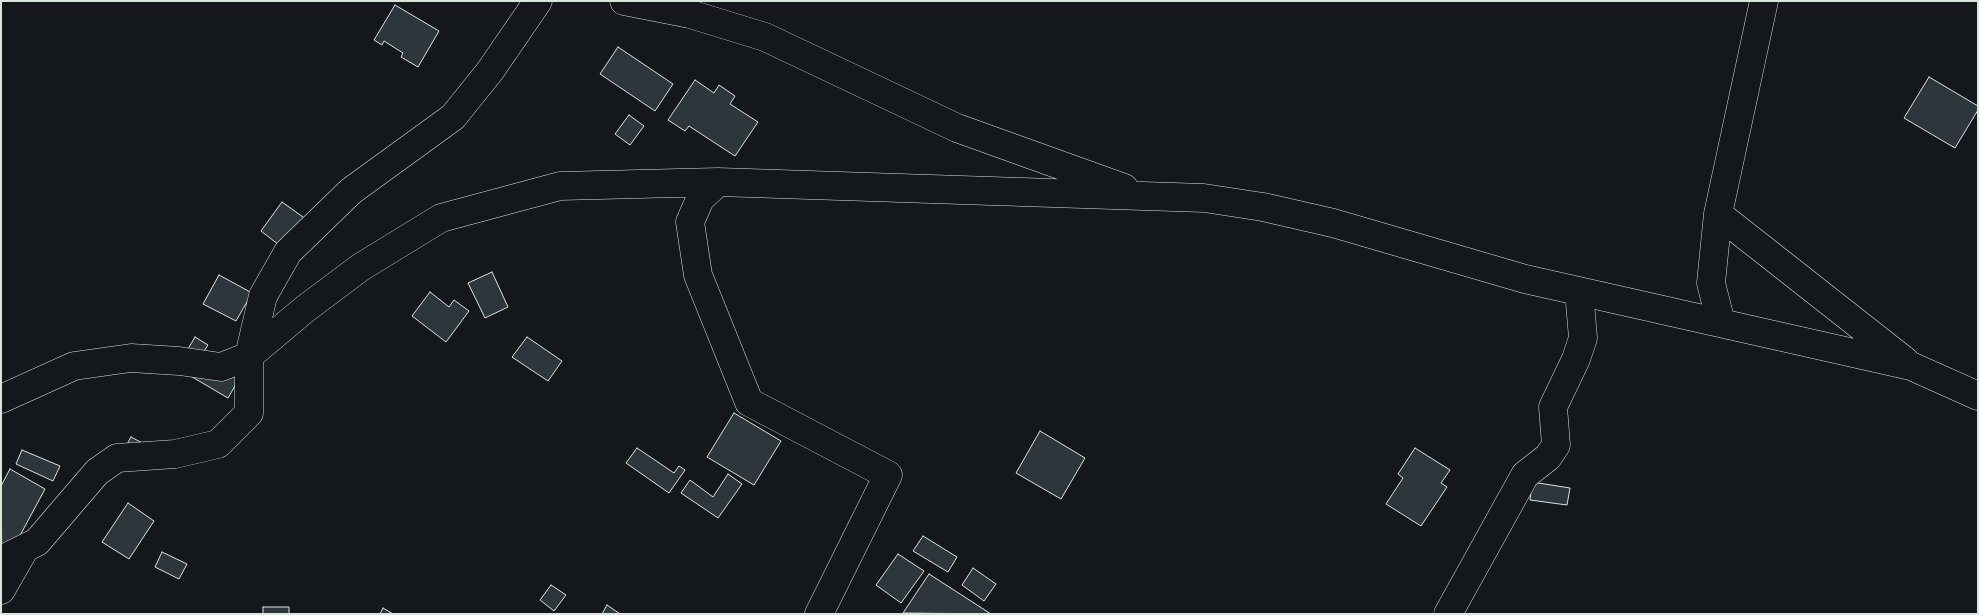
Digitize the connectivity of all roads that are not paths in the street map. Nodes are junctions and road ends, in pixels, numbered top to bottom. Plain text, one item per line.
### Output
1 (538, 1) edge
2 (624, 1) edge
3 (1764, 1) edge
4 (718, 182) junction
5 (1149, 196) junction
6 (1718, 214) junction
7 (1579, 291) junction
8 (1721, 323) junction
9 (249, 356) junction
10 (1912, 366) junction
11 (1978, 396) edge
12 (1, 399) edge
13 (25, 548) junction
14 (1, 560) edge
15 (1, 590) edge
16 (819, 614) edge
17 (1448, 614) edge

1 - 9 street
2 - 5 street
3 - 6 street
4 - 5 street
4 - 9 street
4 - 16 street
5 - 7 street
6 - 8 street
6 - 10 street
7 - 8 street
7 - 17 street
8 - 10 street
9 - 12 street
9 - 13 street
10 - 11 street
13 - 14 street
13 - 15 street

